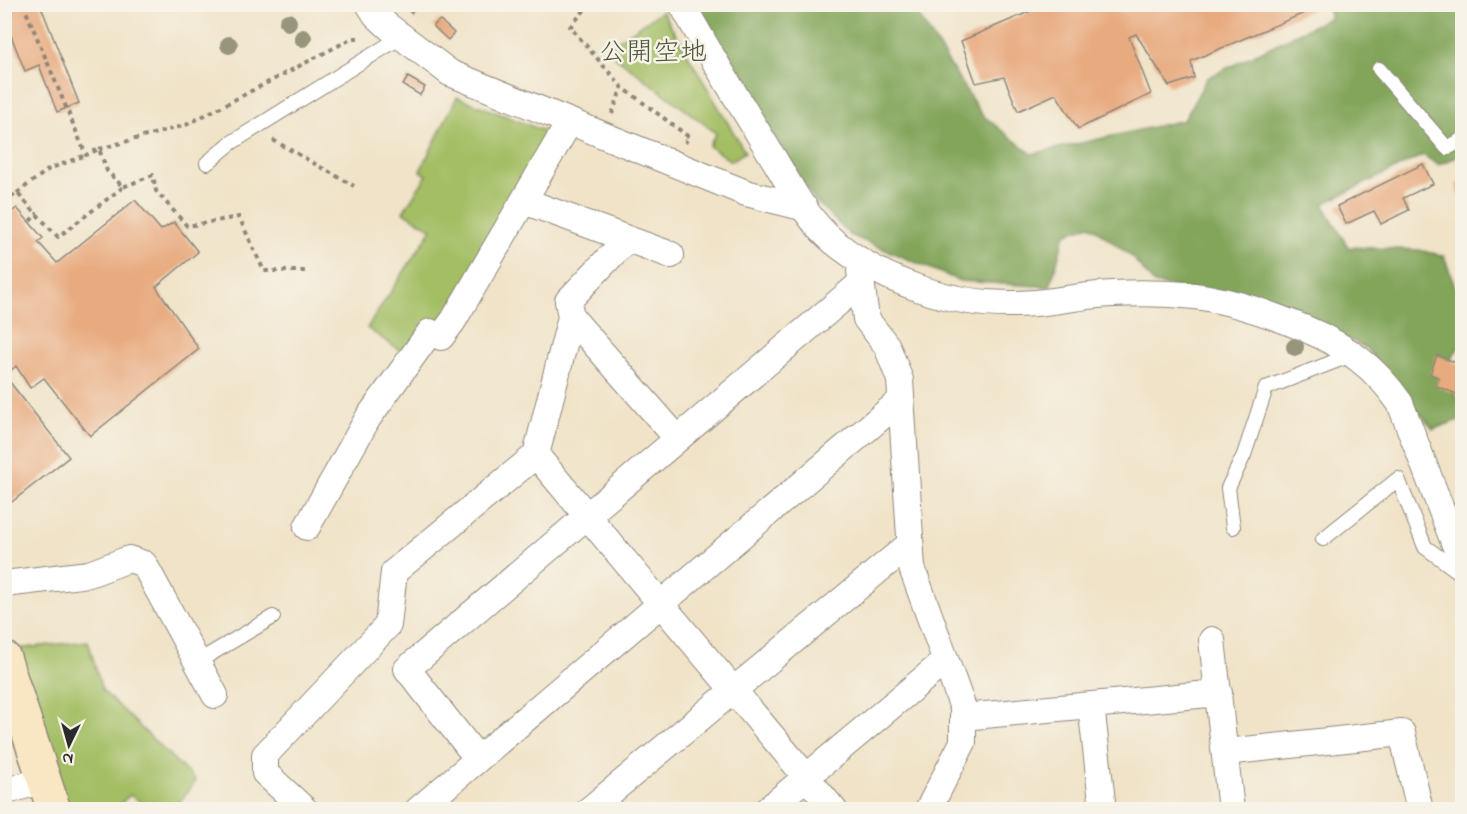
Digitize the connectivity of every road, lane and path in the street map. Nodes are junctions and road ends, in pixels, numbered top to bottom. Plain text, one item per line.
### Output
1 (22, 4) edge
2 (369, 4) edge
3 (418, 4) edge
4 (585, 4) edge
5 (682, 4) edge
6 (395, 32) junction
7 (1379, 69) dead end
8 (622, 87) junction
9 (602, 111) dead end
10 (612, 115) junction
11 (622, 119) dead end
12 (569, 123) junction
13 (273, 140) dead end
14 (674, 140) dead end
15 (1462, 140) edge
16 (99, 149) junction
17 (86, 155) junction
18 (207, 164) dead end
19 (354, 186) dead end
20 (123, 187) junction
21 (17, 192) junction
22 (524, 201) junction
23 (4, 202) edge
24 (805, 208) junction
25 (38, 213) junction
26 (30, 221) dead end
27 (626, 240) junction
28 (671, 255) dead end
29 (305, 272) dead end
30 (862, 273) junction
31 (571, 317) junction
32 (1354, 354) junction
33 (901, 400) junction
34 (676, 438) junction
35 (536, 455) junction
36 (586, 516) junction
37 (307, 527) dead end
38 (1233, 527) dead end
39 (1323, 539) dead end
40 (910, 544) junction
41 (1462, 563) edge
42 (1462, 574) edge
43 (4, 584) edge
44 (660, 604) junction
45 (273, 618) dead end
46 (1212, 640) dead end
47 (4, 658) edge
48 (945, 661) junction
49 (197, 662) junction
50 (732, 690) junction
51 (1219, 693) junction
52 (215, 695) dead end
53 (1091, 705) junction
54 (963, 717) junction
55 (1226, 752) junction
56 (478, 759) junction
57 (806, 777) junction
58 (4, 792) edge
59 (50, 794) edge
60 (433, 805) edge
61 (305, 810) edge
62 (589, 810) edge
63 (767, 810) edge
64 (834, 810) edge
65 (927, 810) edge
66 (1103, 810) edge
67 (1231, 810) edge
68 (1420, 810) edge

1 - 17 path
2 - 6 street
3 - 6 path
4 - 8 path
5 - 24 street
6 - 12 street
6 - 16 path
6 - 18 lane
7 - 15 lane
8 - 10 path
8 - 14 path
9 - 10 path
10 - 11 path
12 - 22 street
12 - 24 street
13 - 19 path
16 - 17 path
16 - 20 path
17 - 21 path
20 - 25 path
20 - 29 path
21 - 23 path
21 - 25 path
22 - 27 street
22 - 37 street
24 - 30 street
25 - 26 path
27 - 28 street
27 - 31 street
30 - 32 street
30 - 33 street
30 - 34 street
31 - 34 street
31 - 35 street
32 - 38 lane
32 - 41 street
33 - 40 street
33 - 44 street
34 - 36 street
35 - 36 street
35 - 61 street
36 - 44 street
36 - 56 street
39 - 42 lane
40 - 48 street
40 - 50 street
43 - 49 street
44 - 50 street
44 - 56 street
45 - 49 lane
46 - 51 street
47 - 59 street
48 - 54 street
48 - 57 street
49 - 52 street
50 - 57 street
50 - 62 street
51 - 53 street
51 - 55 street
53 - 54 street
53 - 66 street
54 - 65 street
55 - 67 street
55 - 68 street
56 - 60 street
57 - 63 street
57 - 64 street
58 - 59 street

